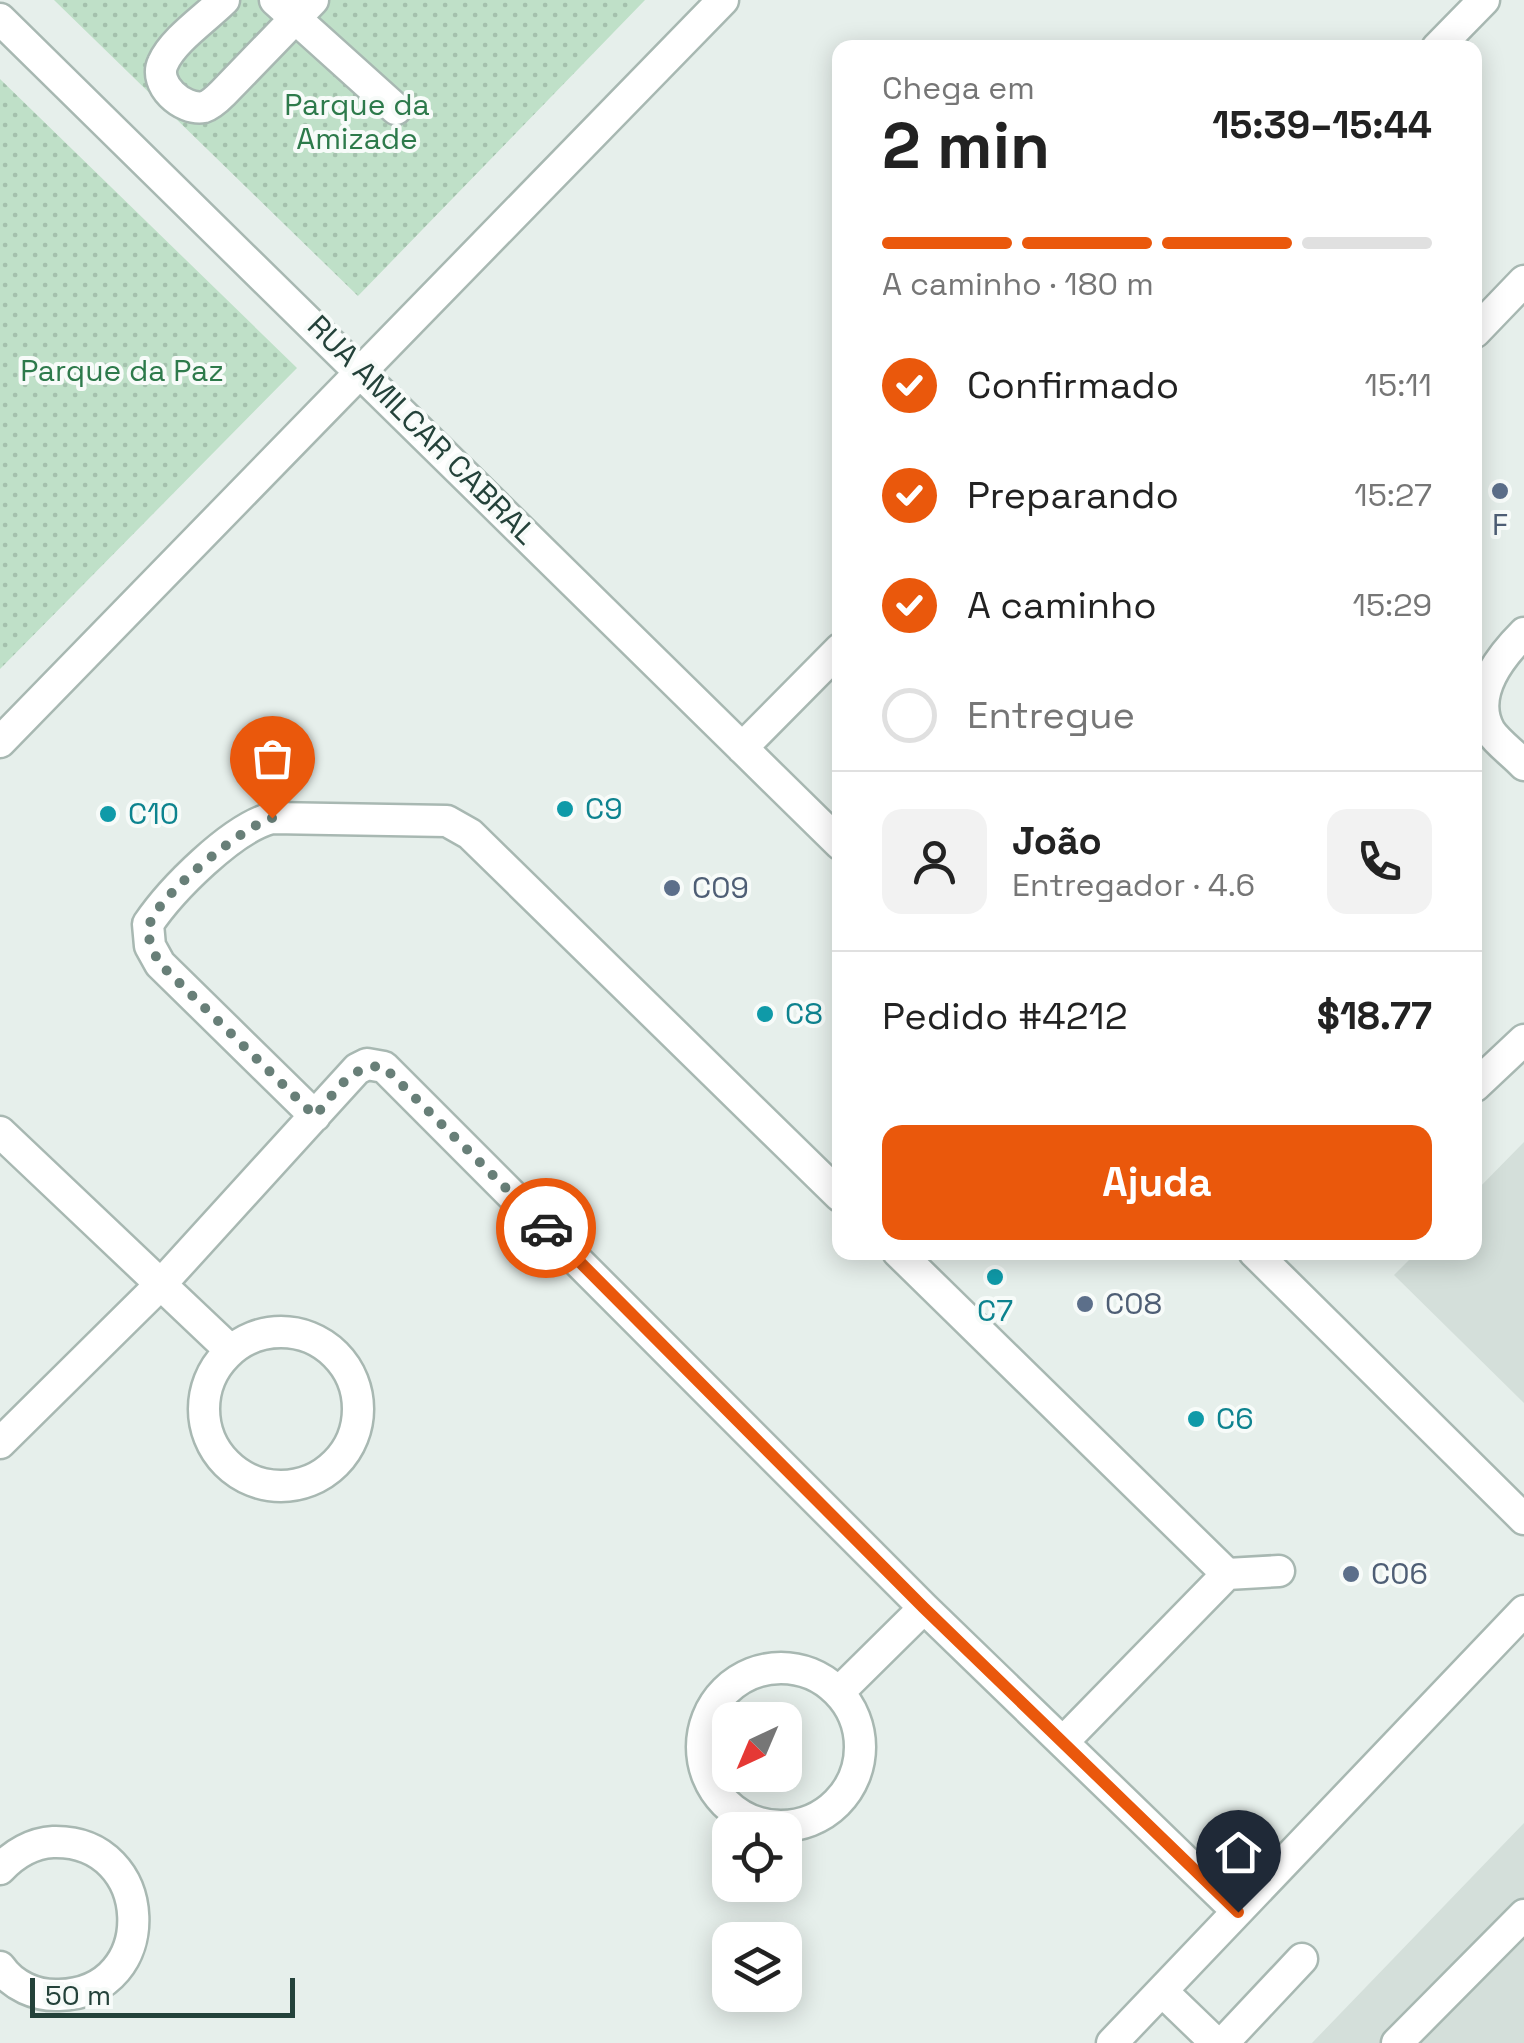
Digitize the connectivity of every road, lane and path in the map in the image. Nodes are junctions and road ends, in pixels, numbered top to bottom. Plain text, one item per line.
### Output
1 (224, 0) edge
2 (722, 0) edge
3 (1484, 0) edge
4 (294, 6) edge
5 (0, 20) edge
6 (1445, 40) edge
7 (396, 109) dead end
8 (1524, 281) edge
9 (1482, 325) edge
10 (362, 370) junction
11 (1524, 634) edge
12 (832, 657) edge
13 (0, 742) edge
14 (742, 748) junction
15 (1524, 764) edge
16 (832, 836) edge
17 (1524, 1040) edge
18 (1482, 1079) edge
19 (315, 1116) junction
20 (0, 1132) edge
21 (832, 1188) edge
22 (906, 1260) edge
23 (1262, 1260) edge
24 (162, 1283) junction
25 (230, 1350) junction
26 (0, 1442) edge
27 (1524, 1519) edge
28 (1280, 1571) dead end
29 (1227, 1574) junction
30 (924, 1608) junction
31 (1524, 1611) edge
32 (839, 1692) junction
33 (1062, 1742) junction
34 (0, 1869) edge
35 (1238, 1912) junction
36 (1520, 1927) edge
37 (1302, 1958) dead end
38 (2, 1974) edge
39 (1162, 1991) junction
40 (1112, 2043) edge
41 (1220, 2043) edge
42 (1397, 2043) edge

1 - 4 street
2 - 10 street
3 - 6 street
4 - 7 street
5 - 10 street, RUA AMILCAR CABRAL
8 - 9 street
10 - 13 street
10 - 14 street, RUA AMILCAR CABRAL
11 - 15 street
12 - 14 street
14 - 16 street, RUA AMILCAR CABRAL
17 - 18 street
19 - 21 street
19 - 24 street
19 - 30 street
20 - 24 street
22 - 29 street
23 - 27 street
24 - 25 street
24 - 26 street
25 - 25 street
28 - 29 street
29 - 33 street
30 - 32 street
30 - 33 street
31 - 35 street
32 - 32 street
33 - 35 street
34 - 38 street
35 - 39 street
36 - 42 street
37 - 41 street
39 - 40 street
39 - 41 street

